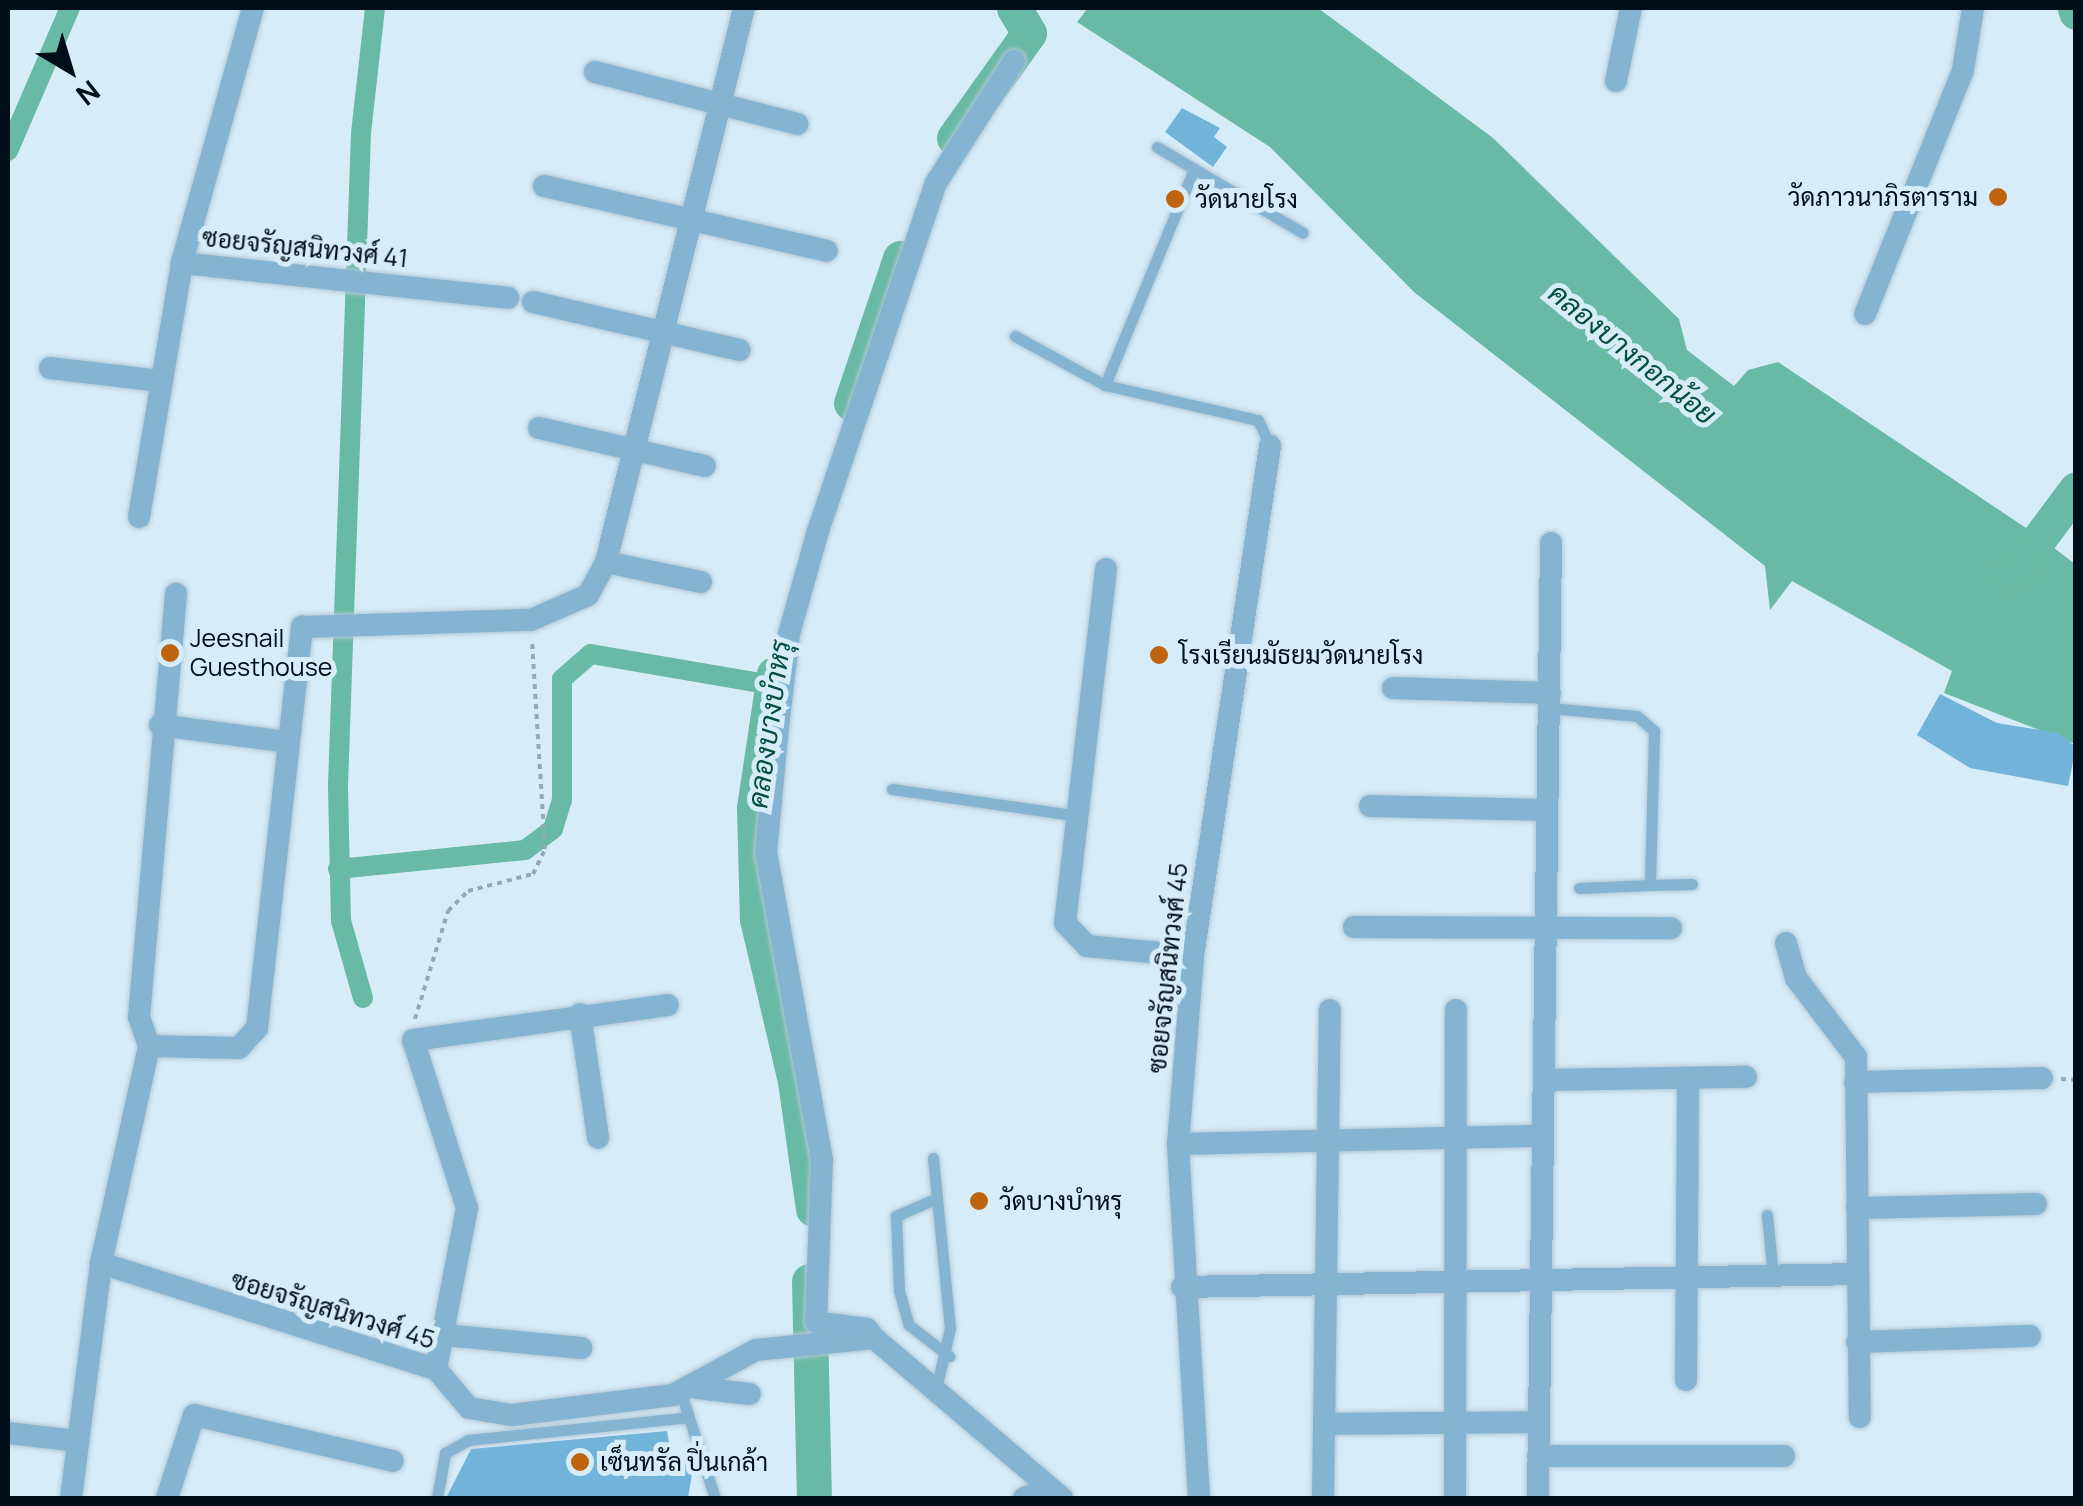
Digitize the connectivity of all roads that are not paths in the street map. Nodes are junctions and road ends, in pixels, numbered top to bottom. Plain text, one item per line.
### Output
1 (253, 8) edge
2 (744, 8) edge
3 (1630, 8) edge
4 (1973, 8) edge
5 (1014, 61) dead end
6 (595, 72) dead end
7 (1616, 81) dead end
8 (720, 106) junction
9 (797, 124) dead end
10 (1157, 147) dead end
11 (1194, 170) junction
12 (544, 186) dead end
13 (691, 220) junction
14 (1303, 233) dead end
15 (828, 250) dead end
16 (182, 263) junction
17 (508, 298) dead end
18 (533, 302) dead end
19 (1864, 314) dead end
20 (662, 335) junction
21 (1015, 336) dead end
22 (739, 350) dead end
23 (50, 368) dead end
24 (160, 381) junction
25 (1105, 384) junction
26 (539, 428) dead end
27 (634, 446) junction
28 (1270, 446) joint
29 (705, 466) dead end
30 (139, 517) dead end
31 (1551, 543) dead end
32 (606, 562) junction
33 (1106, 569) dead end
34 (701, 582) dead end
35 (176, 594) dead end
36 (1393, 688) dead end
37 (1550, 700) junction
38 (160, 725) junction
39 (287, 742) junction
40 (892, 789) dead end
41 (1370, 806) dead end
42 (1546, 810) junction
43 (1072, 815) junction
44 (1692, 884) dead end
45 (1650, 886) junction
46 (1578, 888) dead end
47 (1354, 927) dead end
48 (1546, 927) junction
49 (1671, 928) dead end
50 (1786, 943) dead end
51 (1193, 956) junction
52 (668, 1005) dead end
53 (1330, 1010) dead end
54 (1456, 1010) dead end
55 (580, 1014) junction
56 (149, 1046) junction
57 (1746, 1077) dead end
58 (2042, 1078) dead end
59 (1688, 1079) junction
60 (1544, 1080) junction
61 (1855, 1082) junction
62 (1542, 1136) junction
63 (598, 1138) dead end
64 (1456, 1138) junction
65 (1328, 1140) junction
66 (1178, 1144) junction
67 (933, 1158) dead end
68 (937, 1198) junction
69 (2036, 1204) dead end
70 (1857, 1208) junction
71 (1767, 1215) dead end
72 (101, 1264) junction
73 (1856, 1274) junction
74 (1773, 1275) junction
75 (1688, 1276) junction
76 (1540, 1280) junction
77 (1456, 1282) junction
78 (1326, 1283) junction
79 (1182, 1287) junction
80 (444, 1335) junction
81 (2030, 1336) dead end
82 (871, 1337) junction
83 (1858, 1342) junction
84 (582, 1348) dead end
85 (949, 1356) junction
86 (436, 1369) junction
87 (1686, 1380) dead end
88 (936, 1389) junction
89 (689, 1390) junction
90 (750, 1394) dead end
91 (689, 1417) junction
92 (1860, 1417) dead end
93 (1455, 1422) junction
94 (1539, 1422) junction
95 (1324, 1424) junction
96 (8, 1433) edge
97 (77, 1441) junction
98 (1538, 1456) junction
99 (1784, 1456) dead end
100 (393, 1460) dead end
101 (1056, 1493) edge
102 (71, 1498) edge
103 (167, 1498) edge
104 (438, 1498) edge
105 (715, 1498) edge
106 (1024, 1498) edge
107 (1199, 1498) edge
108 (1324, 1498) edge
109 (1455, 1498) edge
110 (1538, 1498) edge

1 - 16 street, ซอยจรัญสนิทวงศ์ 41
2 - 8 street
3 - 7 street
4 - 19 street
5 - 82 street
6 - 8 street
8 - 9 street
8 - 13 street
10 - 11 lane
11 - 14 lane
11 - 25 lane
12 - 13 street
13 - 15 street
13 - 20 street
16 - 17 street, ซอยจรัญสนิทวงศ์ 41
16 - 24 street
18 - 20 street
20 - 22 street
20 - 27 street
21 - 25 lane
23 - 24 street
24 - 30 street
25 - 28 lane
26 - 27 street
27 - 29 street
27 - 32 street
28 - 51 street, ซอยจรัญสนิทวงศ์ 45
31 - 37 street
32 - 34 street
32 - 39 street
33 - 43 street
35 - 38 street
36 - 37 street
37 - 42 street
37 - 45 lane
38 - 39 street
38 - 56 street
39 - 56 street
40 - 43 lane
41 - 42 street
42 - 48 street
43 - 51 street
44 - 45 lane
45 - 46 lane
47 - 48 street
48 - 49 street
48 - 60 street
50 - 61 street
51 - 66 street, ซอยจรัญสนิทวงศ์ 45
52 - 55 street
53 - 65 street
54 - 64 street
55 - 63 street
55 - 80 street
56 - 72 street
57 - 59 street
58 - 61 street
59 - 60 street
59 - 75 street
60 - 62 street
61 - 70 street
62 - 64 street
62 - 76 street
64 - 65 street
64 - 77 street
65 - 66 street
65 - 78 street
66 - 79 street, ซอยจรัญสนิทวงศ์ 45
67 - 68 lane
68 - 85 lane
68 - 85 lane
69 - 70 street
70 - 73 street
71 - 74 lane
72 - 86 street, ซอยจรัญสนิทวงศ์ 45
72 - 97 street
73 - 74 street
73 - 83 street
74 - 75 street
75 - 76 street
75 - 87 street
76 - 77 street
76 - 94 street
77 - 78 street
77 - 93 street
78 - 79 street
78 - 95 street
79 - 107 street, ซอยจรัญสนิทวงศ์ 45
80 - 84 street
80 - 86 street
81 - 83 street
82 - 88 street
82 - 89 street, ซอยจรัญสนิทวงศ์ 45
83 - 92 street
85 - 88 lane
86 - 89 street, ซอยจรัญสนิทวงศ์ 45
88 - 101 street
89 - 90 street
89 - 91 lane
91 - 104 lane
91 - 105 lane
93 - 94 street
93 - 95 street
93 - 109 street
94 - 98 street
95 - 108 street
96 - 97 street
97 - 102 street
98 - 99 street
98 - 110 street
100 - 103 street
101 - 106 street

